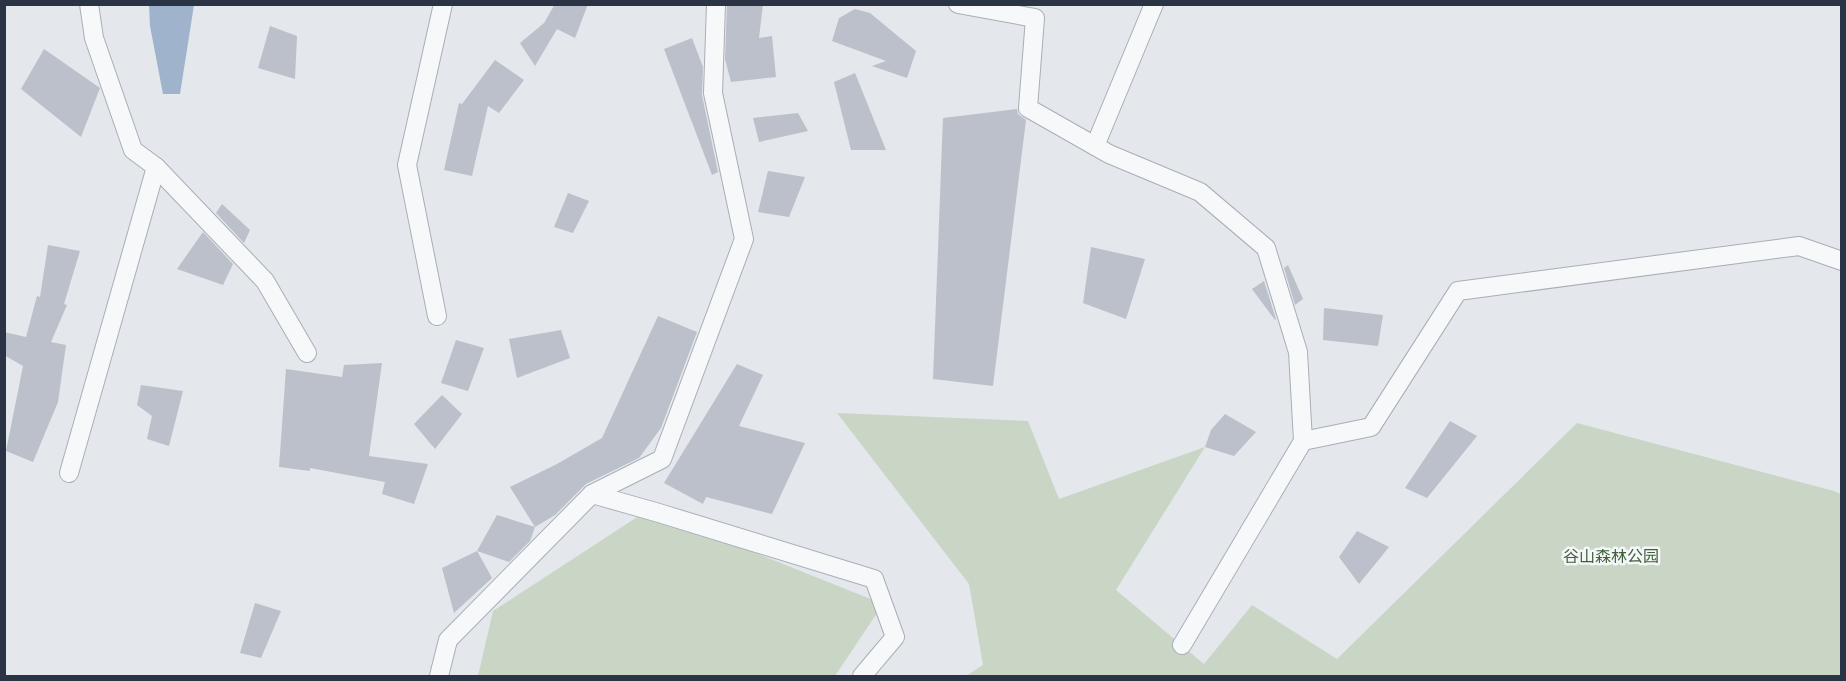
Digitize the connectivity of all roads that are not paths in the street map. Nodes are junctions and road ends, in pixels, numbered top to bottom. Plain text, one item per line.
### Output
1 (89, 4) edge
2 (443, 4) edge
3 (716, 4) edge
4 (958, 4) edge
5 (1154, 4) edge
6 (1095, 146) junction
7 (156, 167) junction
8 (1842, 261) edge
9 (437, 316) dead end
10 (307, 352) dead end
11 (1303, 441) junction
12 (69, 473) dead end
13 (592, 494) junction
14 (1182, 645) dead end
15 (438, 676) edge
16 (862, 676) edge

1 - 7 street
2 - 9 street
3 - 13 street
4 - 6 street
5 - 6 street
6 - 11 street
7 - 10 street
7 - 12 street
8 - 11 street
11 - 14 street
13 - 15 street
13 - 16 street

